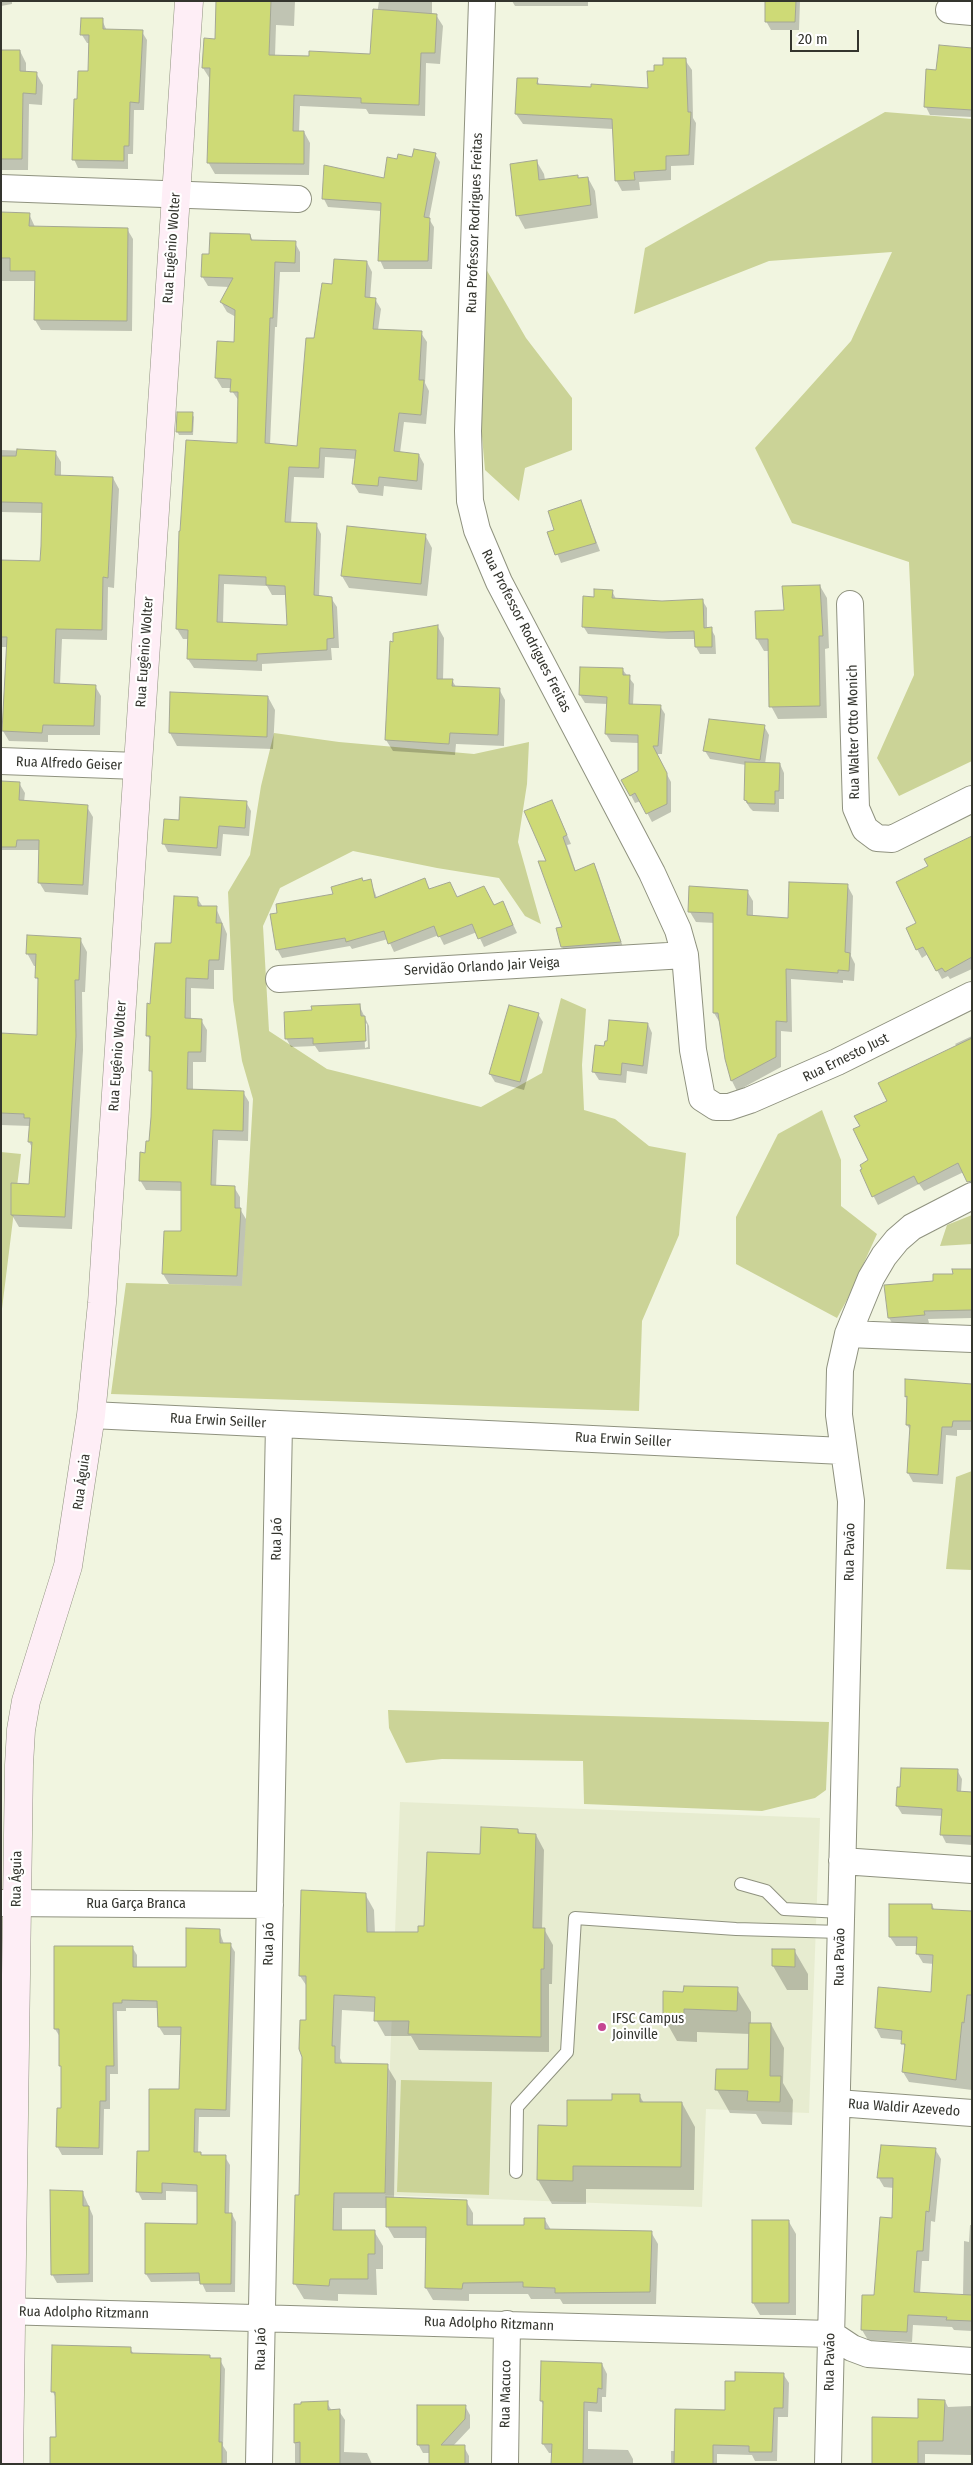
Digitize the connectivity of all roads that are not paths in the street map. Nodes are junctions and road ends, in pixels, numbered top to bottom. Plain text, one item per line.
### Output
1 (189, 1) edge
2 (482, 1) edge
3 (1, 188) edge
4 (176, 195) junction
5 (298, 199) dead end
6 (850, 604) dead end
7 (1, 761) edge
8 (138, 766) junction
9 (972, 799) edge
10 (685, 955) junction
11 (279, 979) dead end
12 (972, 995) edge
13 (716, 1107) joint
14 (972, 1196) edge
15 (102, 1303) joint
16 (848, 1334) junction
17 (972, 1339) edge
18 (91, 1415) junction
19 (279, 1424) junction
20 (843, 1451) junction
21 (842, 1861) junction
22 (972, 1870) edge
23 (742, 1884) dead end
24 (9, 1903) edge
25 (270, 1905) junction
26 (841, 1922) junction
27 (837, 2104) junction
28 (972, 2113) edge
29 (516, 2172) dead end
30 (6, 2311) edge
31 (262, 2317) junction
32 (507, 2324) junction
33 (831, 2334) junction
34 (972, 2362) edge
35 (9, 2464) edge
36 (259, 2464) edge
37 (505, 2464) edge
38 (828, 2464) edge

1 - 4 street, Rua Eugênio Wolter
2 - 10 street, Rua Professor Rodrigues Freitas
3 - 4 street
4 - 5 street
4 - 8 street, Rua Eugênio Wolter
6 - 9 street, Rua Walter Otto Monich
7 - 8 street, Rua Alfredo Geiser
8 - 15 street, Rua Eugênio Wolter
10 - 11 street, Servidão Orlando Jair Veiga
10 - 13 street, Rua Professor Rodrigues Freitas
12 - 13 street, Rua Ernesto Just
14 - 16 street
15 - 18 street, Rua Águia
16 - 17 street
16 - 20 street
18 - 19 street, Rua Erwin Seiller
18 - 24 street, Rua Águia
19 - 20 street, Rua Erwin Seiller
19 - 25 street, Rua Jaó
20 - 21 street, Rua Pavão
21 - 22 street
21 - 26 street, Rua Pavão
23 - 26 lane
24 - 25 street, Rua Garça Branca
24 - 30 street, Rua Águia
25 - 31 street, Rua Jaó
26 - 27 street, Rua Pavão
26 - 29 lane
27 - 28 street, Rua Waldir Azevedo
27 - 33 street, Rua Pavão
30 - 31 street, Rua Adolpho Ritzmann
30 - 35 street, Rua Águia
31 - 32 street, Rua Adolpho Ritzmann
31 - 36 street, Rua Jaó
32 - 33 street, Rua Adolpho Ritzmann
32 - 37 street, Rua Macuco
33 - 34 street
33 - 38 street, Rua Pavão

